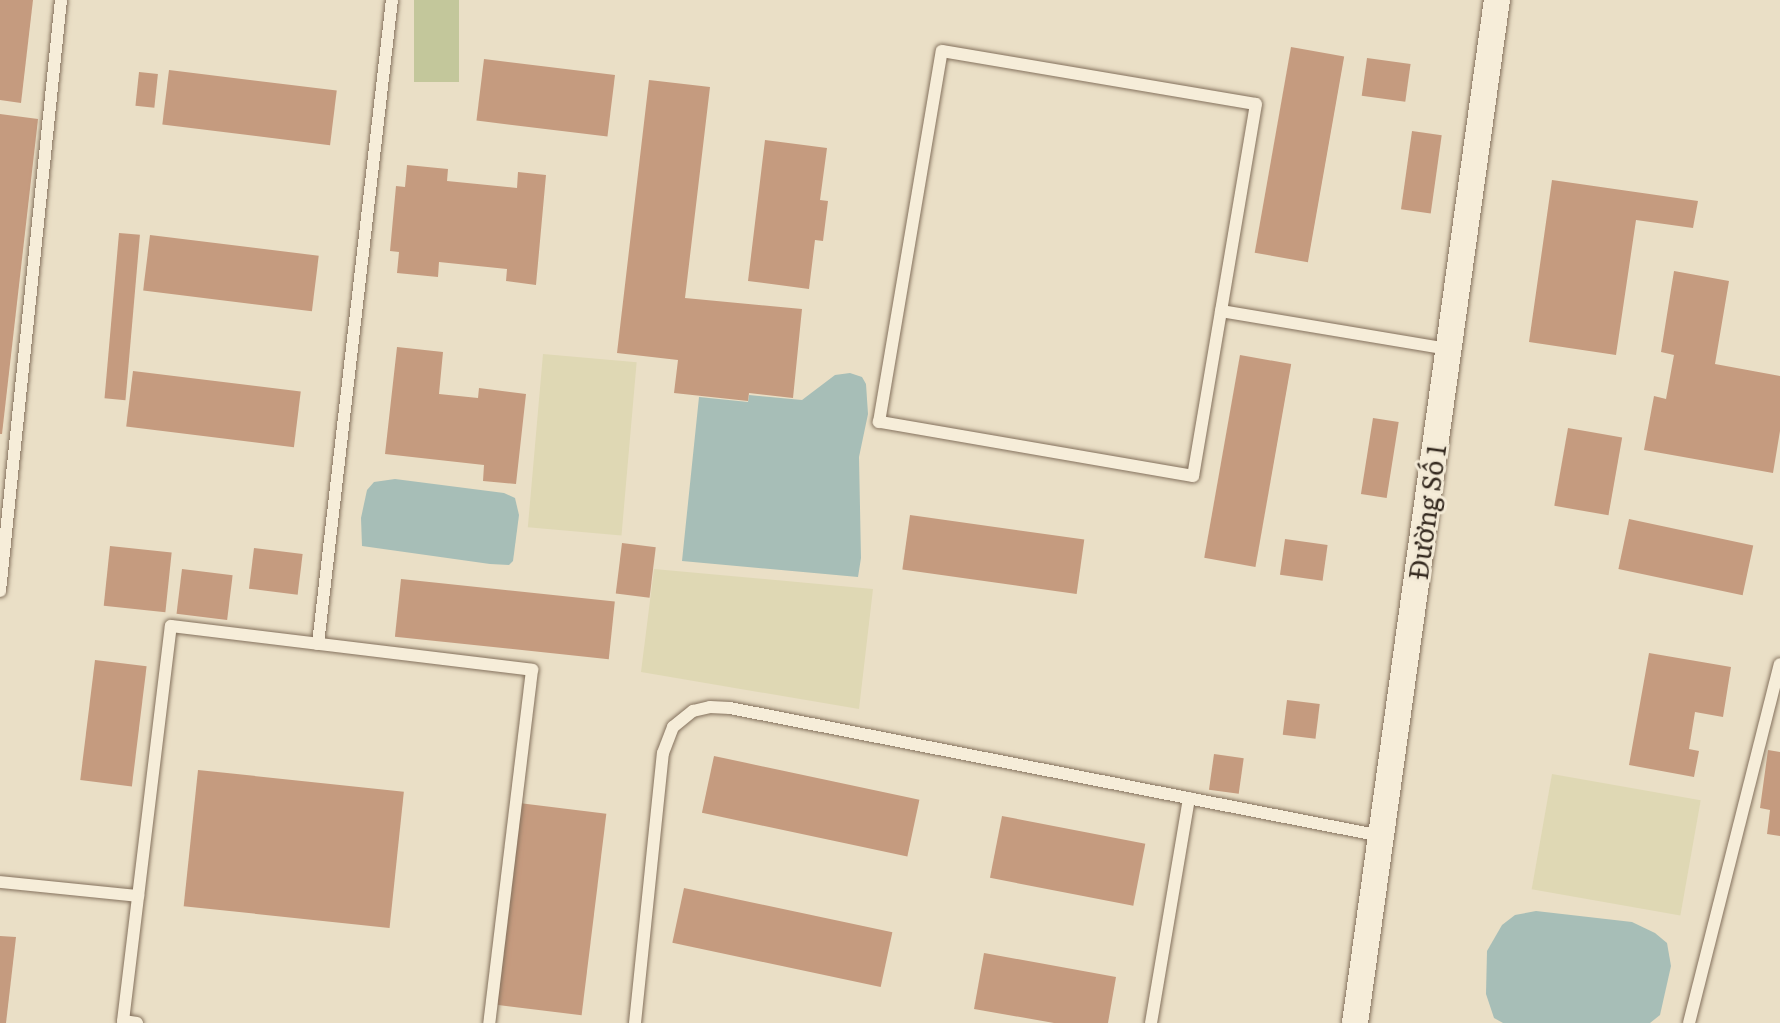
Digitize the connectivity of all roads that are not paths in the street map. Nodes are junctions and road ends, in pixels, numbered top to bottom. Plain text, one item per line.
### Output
1 (61, 0) edge
2 (392, 0) edge
3 (1497, 0) edge
4 (1221, 311) junction
5 (1449, 349) junction
6 (0, 591) edge
7 (318, 644) junction
8 (1780, 664) edge
9 (1189, 798) junction
10 (1381, 836) junction
11 (0, 882) edge
12 (138, 896) junction
13 (137, 1023) edge
14 (489, 1023) edge
15 (635, 1023) edge
16 (1151, 1023) edge
17 (1355, 1023) edge
18 (1689, 1023) edge

1 - 6 lane
2 - 7 lane
3 - 5 street, Đường Số 1
4 - 4 lane
4 - 5 lane
5 - 10 street, Đường Số 1
7 - 12 lane
7 - 14 lane
8 - 18 lane
9 - 10 lane
9 - 15 lane
9 - 16 lane
10 - 17 street, Đường Số 1
11 - 12 lane
12 - 13 lane

